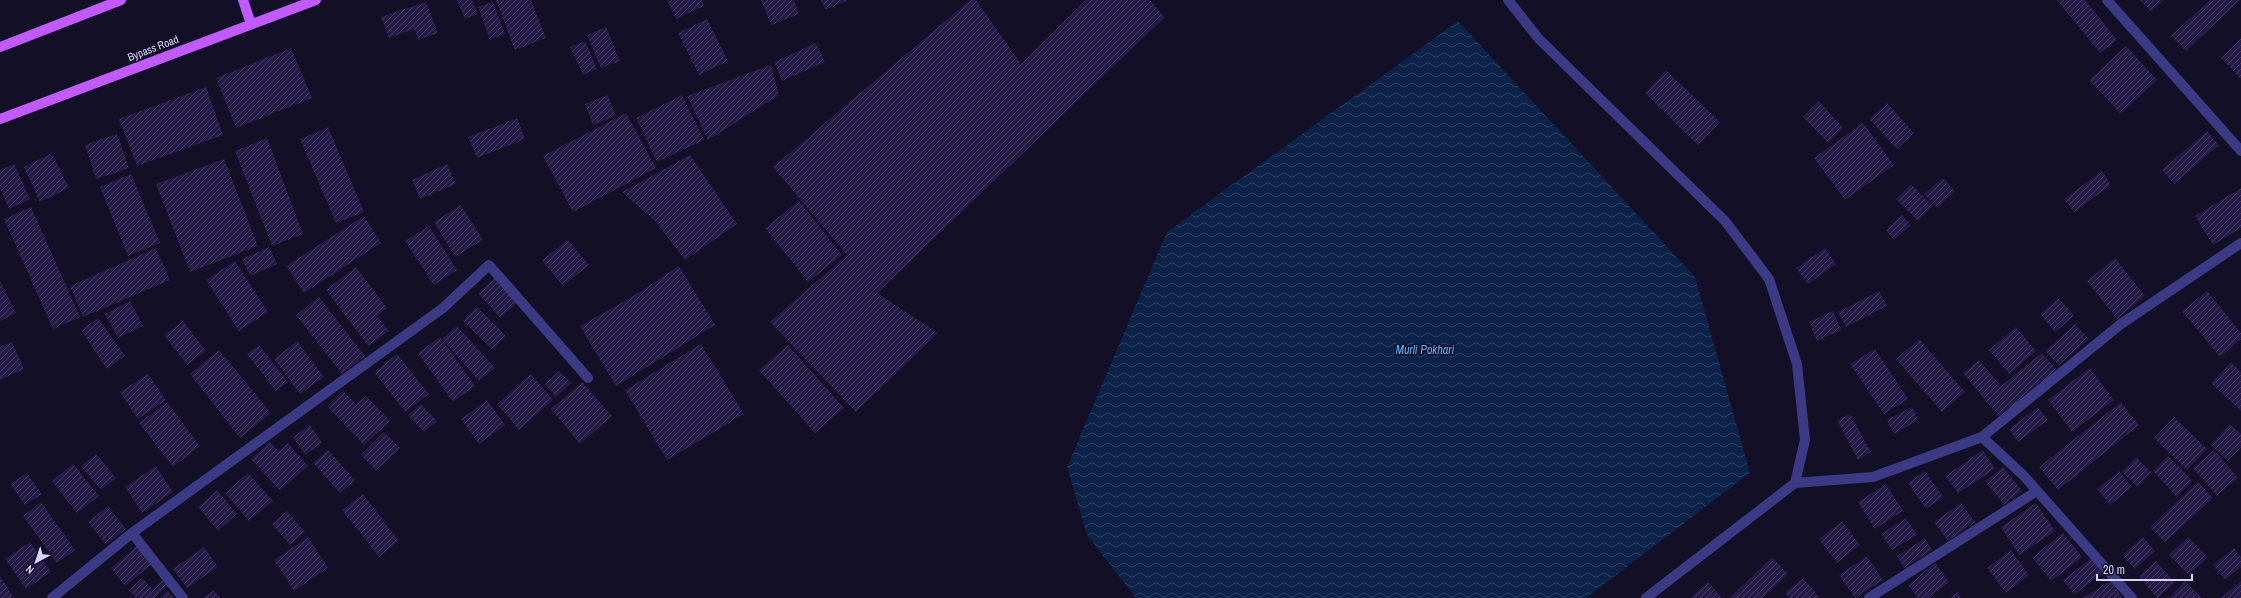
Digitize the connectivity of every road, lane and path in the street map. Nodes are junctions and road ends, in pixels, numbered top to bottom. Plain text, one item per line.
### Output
1 (121, 0) edge
2 (243, 0) edge
3 (316, 0) edge
4 (1508, 0) edge
5 (2106, 0) edge
6 (251, 24) junction
7 (0, 47) edge
8 (0, 119) edge
9 (2241, 151) edge
10 (2241, 243) edge
11 (588, 378) dead end
12 (1982, 437) junction
13 (1795, 483) junction
14 (2037, 491) junction
15 (132, 532) junction
16 (52, 598) edge
17 (183, 598) edge
18 (1646, 598) edge
19 (1869, 598) edge
20 (2132, 598) edge

1 - 7 main road
2 - 6 main road
3 - 6 main road, Bypass Road
4 - 13 street
5 - 9 street
6 - 8 main road, Bypass Road
10 - 12 street
11 - 15 street
12 - 13 street
12 - 14 street
13 - 18 street
14 - 19 street
14 - 20 street
15 - 16 street
15 - 17 street

